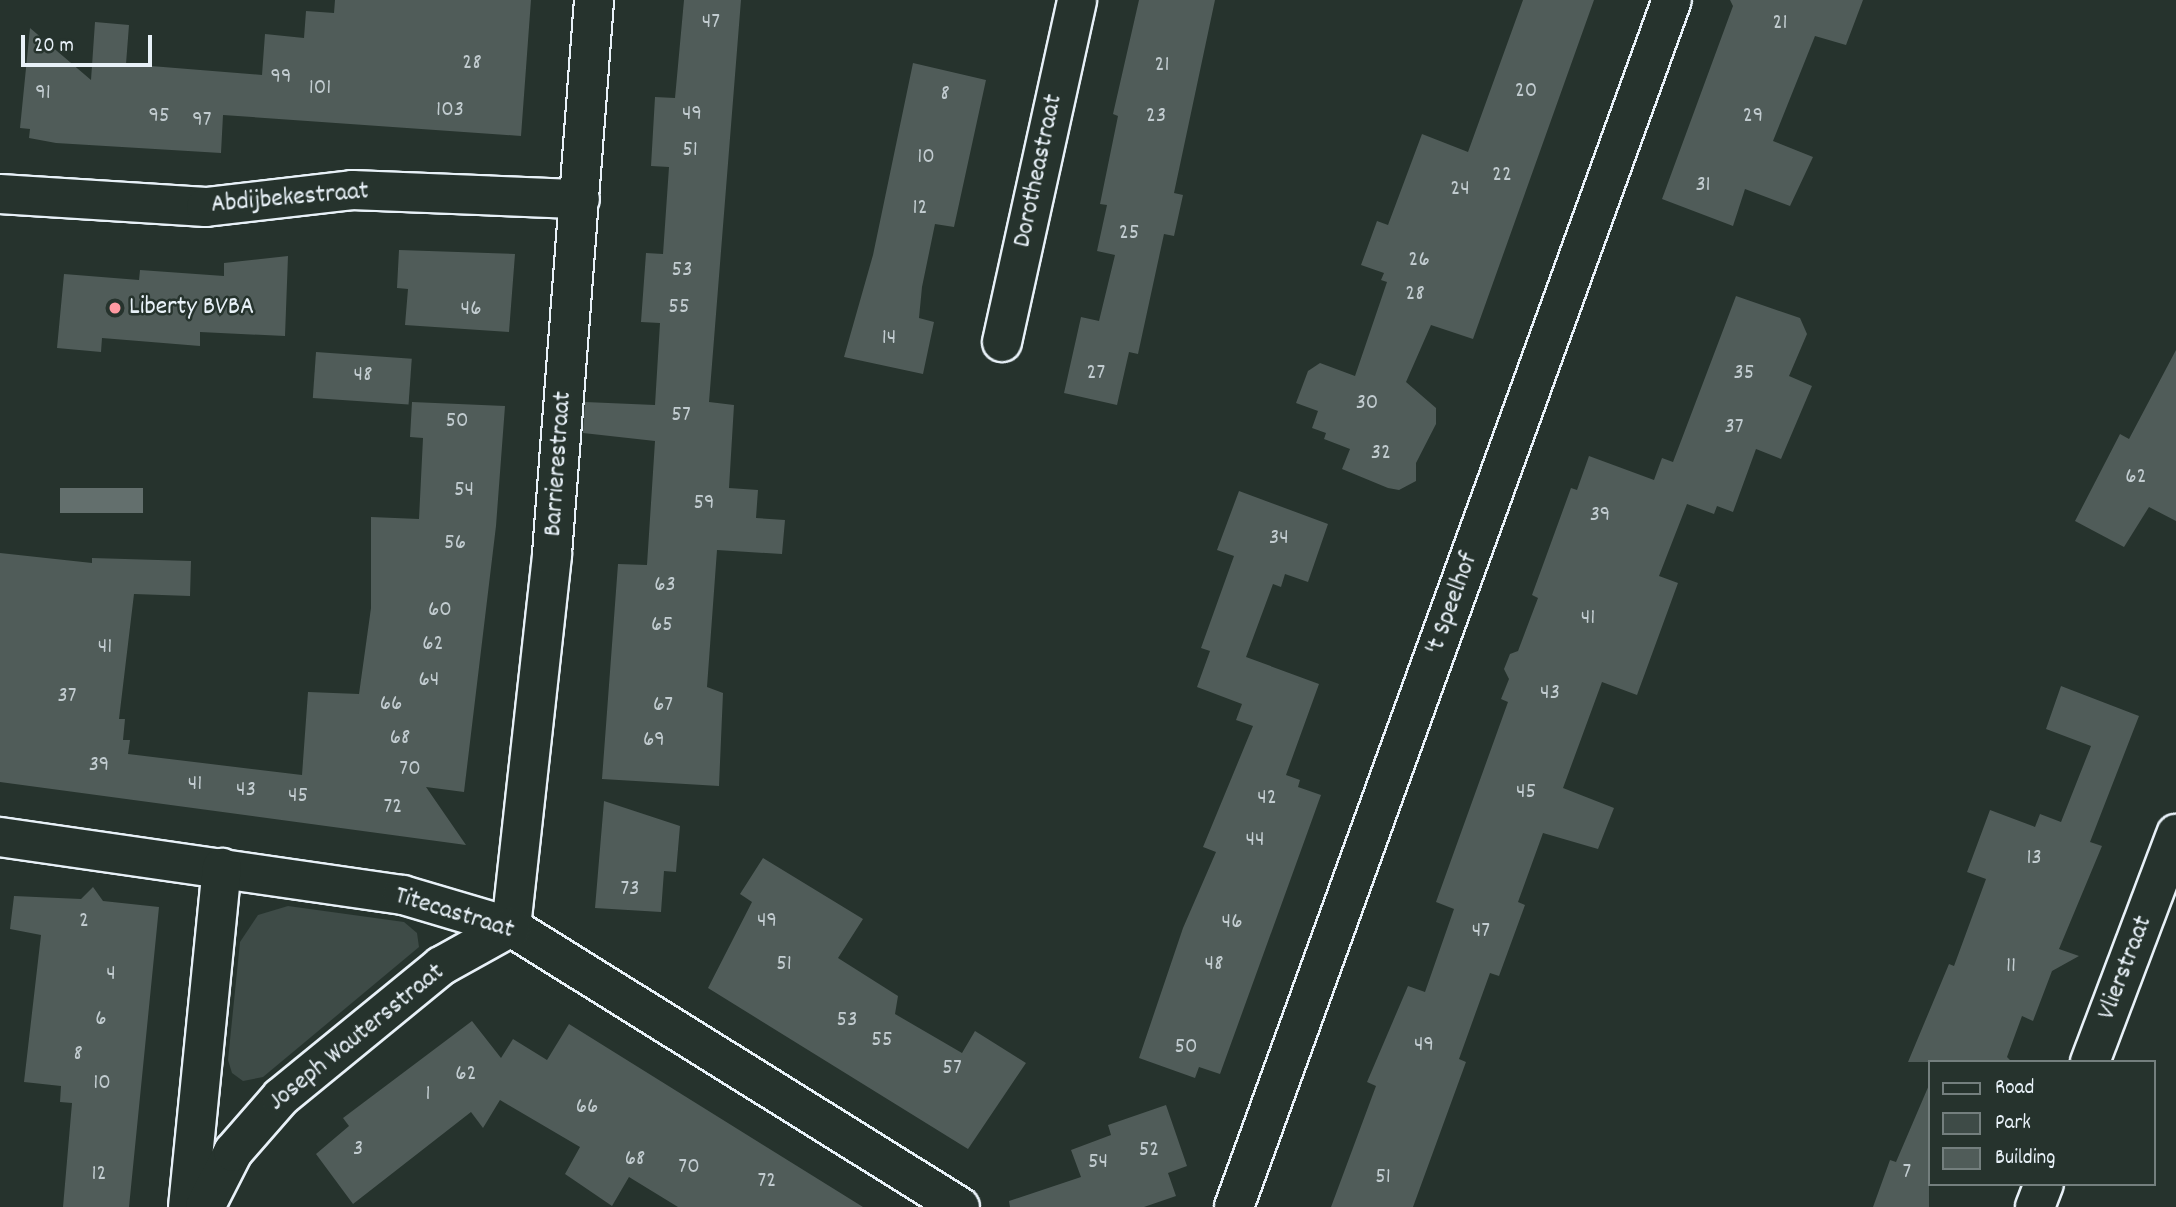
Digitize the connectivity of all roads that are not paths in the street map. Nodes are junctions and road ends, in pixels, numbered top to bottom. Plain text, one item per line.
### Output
1 (594, 0) edge
2 (1077, 0) edge
3 (1672, 0) edge
4 (0, 194) edge
5 (580, 198) junction
6 (1002, 342) dead end
7 (2176, 834) edge
8 (0, 837) edge
9 (222, 868) junction
10 (511, 927) junction
11 (2091, 1060) edge
12 (2043, 1186) edge
13 (188, 1207) edge
14 (205, 1207) edge
15 (960, 1207) edge
16 (1234, 1207) edge
17 (2035, 1207) edge

1 - 5 street, Barrierestraat
2 - 6 street, Dorotheastraat
3 - 16 street, 't Speelhof
4 - 5 street, Abdijbekestraat
5 - 10 street, Barrierestraat
7 - 11 street, Vlierstraat
8 - 9 street, Titecastraat
9 - 10 street, Titecastraat
9 - 13 street
10 - 14 street, Joseph Wautersstraat
10 - 15 street, Titecastraat
12 - 17 street

